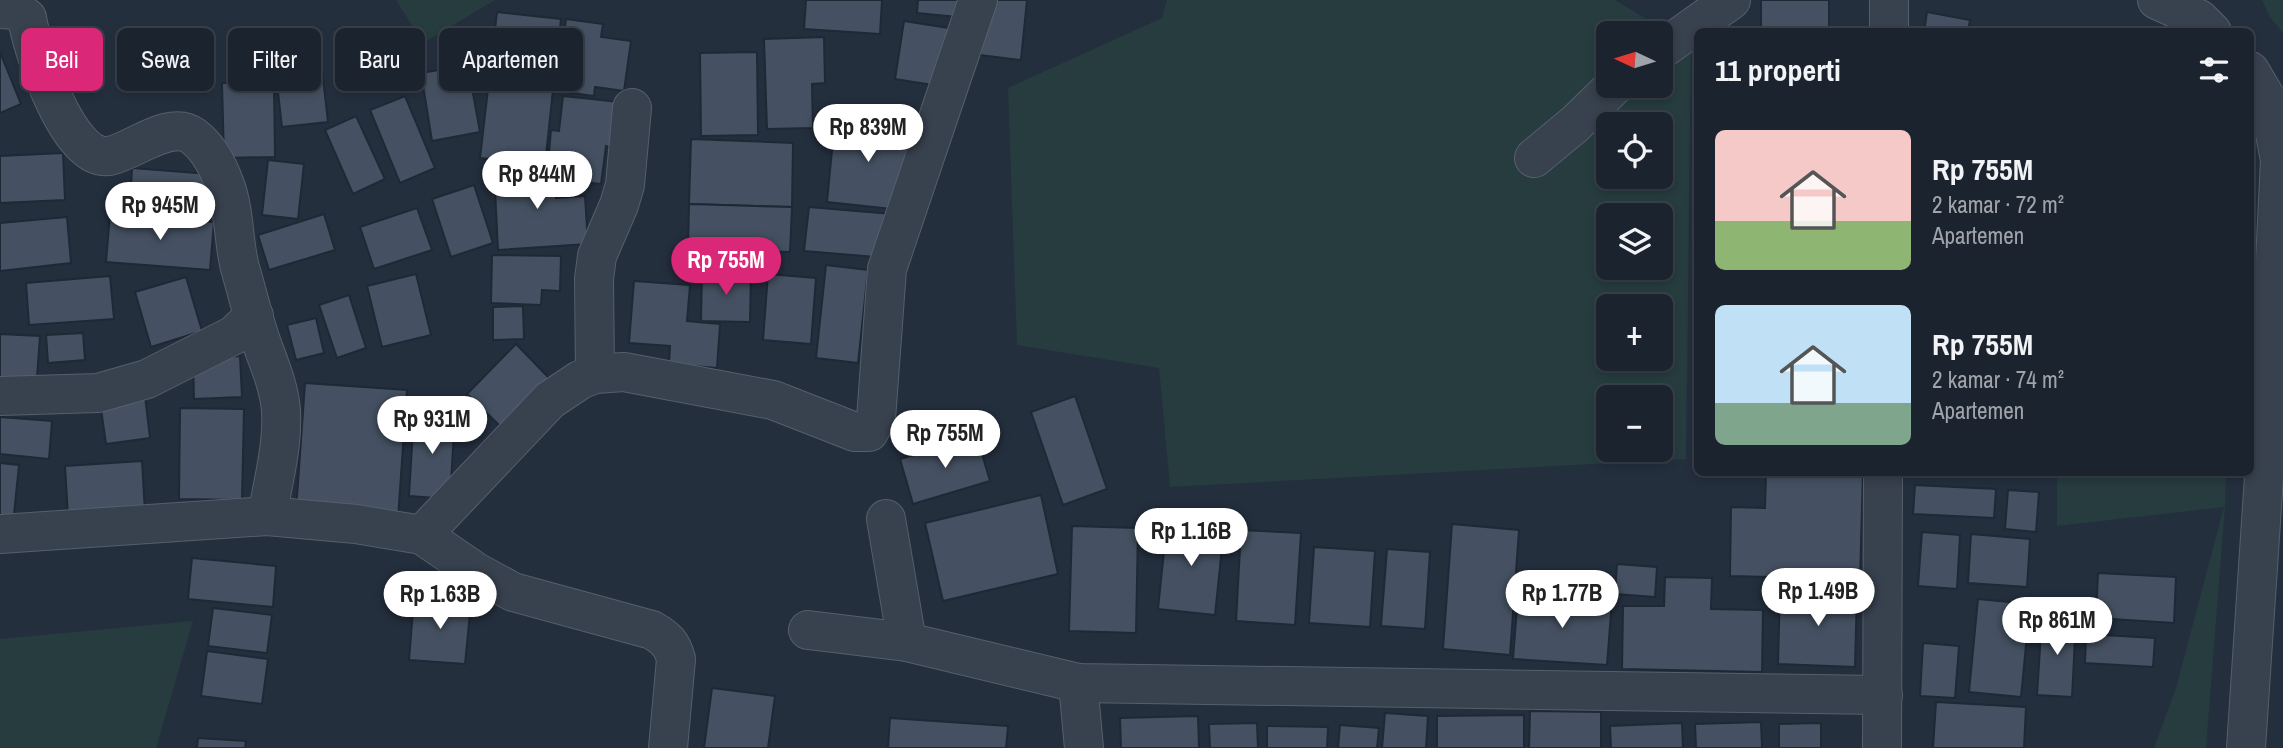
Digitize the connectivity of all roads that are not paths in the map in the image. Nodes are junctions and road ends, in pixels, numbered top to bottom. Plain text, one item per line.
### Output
1 (978, 0) edge
2 (1731, 0) edge
3 (1888, 0) edge
4 (2157, 0) edge
5 (9, 21) edge
6 (1889, 28) edge
7 (2208, 28) edge
8 (1673, 41) edge
9 (2268, 86) edge
10 (1602, 98) edge
11 (632, 108) dead end
12 (1534, 158) dead end
13 (2281, 159) edge
14 (254, 316) junction
15 (595, 374) junction
16 (0, 396) edge
17 (2274, 443) edge
18 (1883, 476) edge
19 (267, 516) junction
20 (886, 519) dead end
21 (0, 534) edge
22 (422, 535) junction
23 (808, 631) dead end
24 (907, 642) junction
25 (1078, 683) junction
26 (1883, 695) junction
27 (668, 748) edge
28 (1084, 748) edge
29 (1882, 748) edge
30 (2246, 748) edge

1 - 15 street
2 - 8 street
3 - 6 street
4 - 7 street
5 - 14 street
9 - 13 street
10 - 12 street
11 - 15 street
13 - 17 street
14 - 16 street
14 - 19 street
15 - 22 street
17 - 30 street
18 - 26 street
19 - 21 street
19 - 22 street
20 - 24 street
22 - 27 street
23 - 24 street
24 - 25 street
25 - 26 street
25 - 28 street
26 - 29 street

